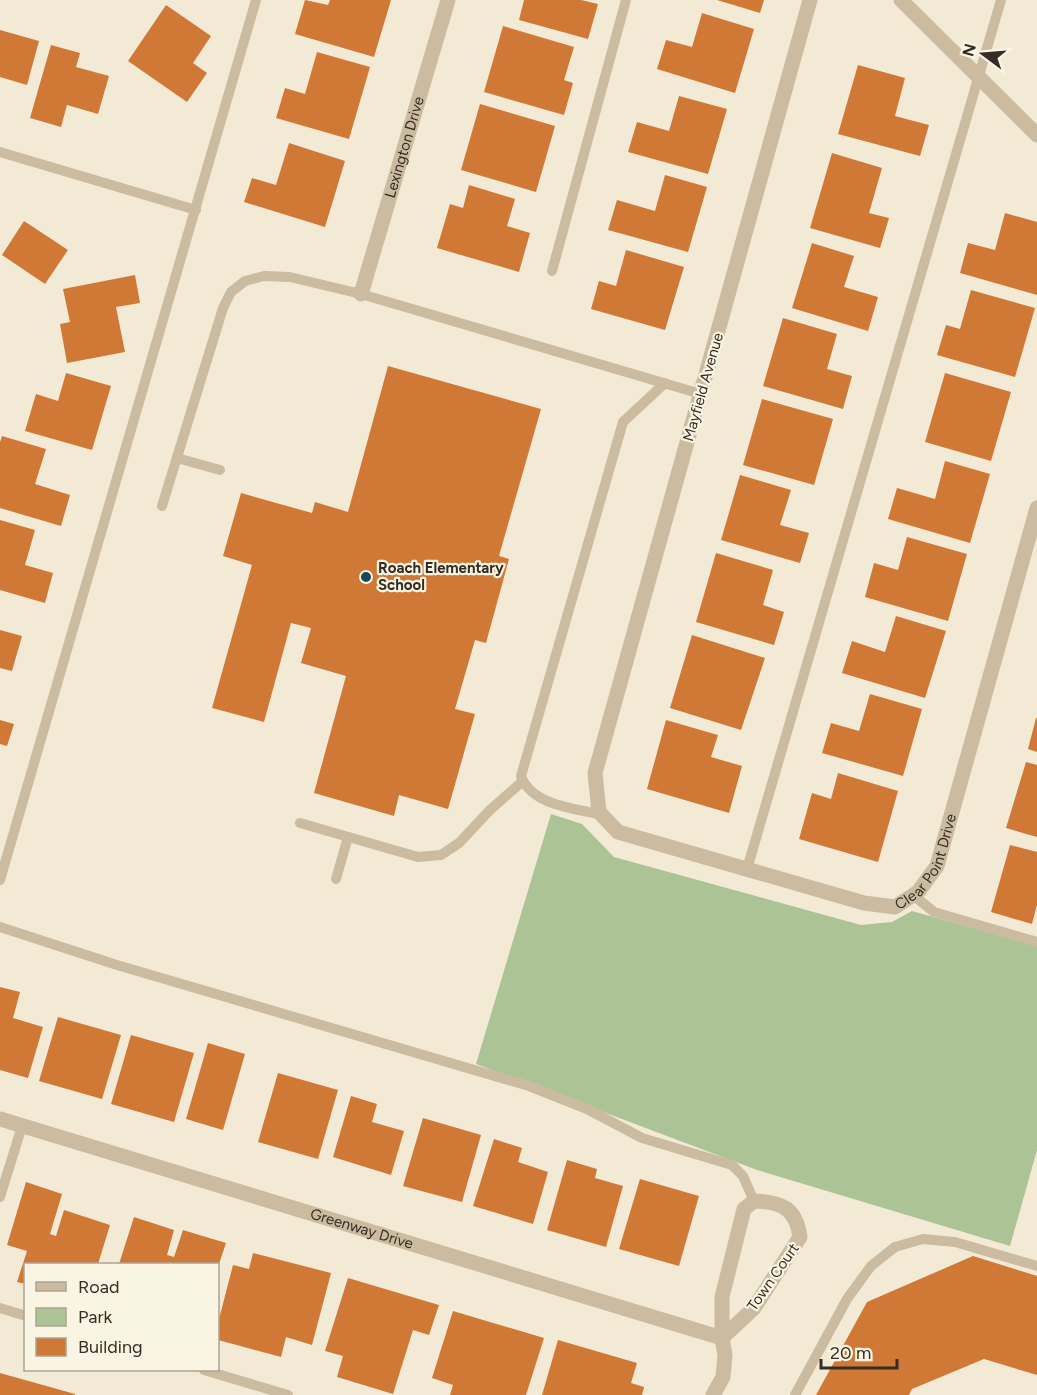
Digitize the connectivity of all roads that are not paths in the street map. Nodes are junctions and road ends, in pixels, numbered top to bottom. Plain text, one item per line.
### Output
1 (256, 0) edge
2 (448, 0) edge
3 (626, 0) edge
4 (810, 0) edge
5 (901, 0) edge
6 (1001, 0) edge
7 (978, 78) junction
8 (1037, 135) edge
9 (0, 152) edge
10 (196, 210) junction
11 (552, 271) dead end
12 (361, 294) junction
13 (665, 383) junction
14 (701, 394) junction
15 (177, 458) junction
16 (220, 470) dead end
17 (162, 506) dead end
18 (1037, 508) edge
19 (523, 781) junction
20 (602, 815) junction
21 (300, 823) dead end
22 (348, 837) junction
23 (747, 870) junction
24 (336, 879) dead end
25 (0, 880) edge
26 (913, 896) junction
27 (0, 927) edge
28 (1037, 942) edge
29 (0, 1119) edge
30 (22, 1126) junction
31 (0, 1197) edge
32 (754, 1201) junction
33 (1037, 1266) edge
34 (0, 1308) edge
35 (24, 1315) edge
36 (722, 1338) junction
37 (207, 1371) edge
38 (288, 1395) edge
39 (713, 1395) edge
40 (795, 1395) edge

1 - 10 lane
2 - 12 street, Lexington Drive
3 - 11 lane
4 - 14 street, Mayfield Avenue
5 - 7 street
6 - 7 lane
7 - 8 street
7 - 23 lane
9 - 10 lane
10 - 25 lane
12 - 13 lane
12 - 15 lane
13 - 14 lane
13 - 19 lane
14 - 20 street, Mayfield Avenue
15 - 16 lane
15 - 17 lane
18 - 26 street, Clear Point Drive
19 - 20 lane
19 - 22 lane
20 - 23 street, Clear Point Drive
21 - 22 lane
22 - 24 lane
23 - 26 street, Clear Point Drive
26 - 28 lane
27 - 32 lane
29 - 30 street, Greenway Drive
30 - 31 lane
30 - 36 street, Greenway Drive
32 - 36 street, Town Court
32 - 36 street, Town Court
33 - 40 lane
34 - 35 lane
36 - 39 street, Town Court
37 - 38 lane

